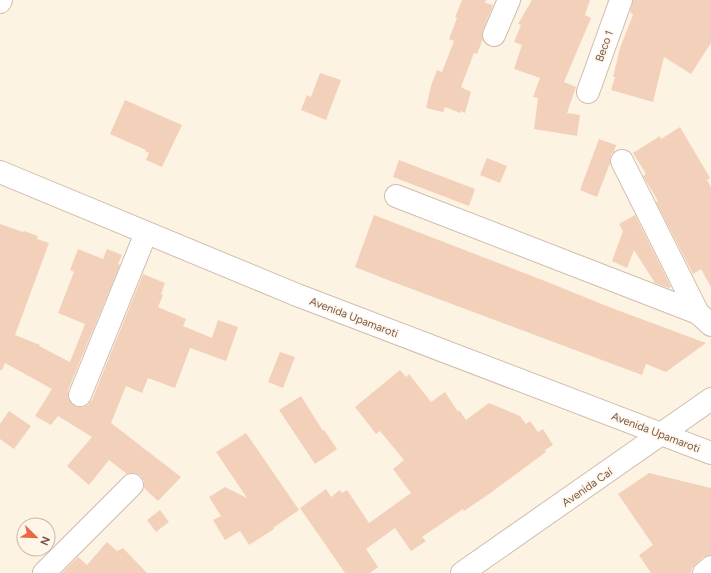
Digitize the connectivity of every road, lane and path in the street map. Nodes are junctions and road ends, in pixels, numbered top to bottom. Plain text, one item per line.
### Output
1 (509, 0) edge
2 (621, 0) edge
3 (494, 35) dead end
4 (588, 92) dead end
5 (622, 161) dead end
6 (0, 172) edge
7 (396, 196) dead end
8 (146, 233) junction
9 (704, 319) edge
10 (80, 395) dead end
11 (711, 399) edge
12 (662, 434) junction
13 (711, 453) edge
14 (132, 485) dead end
15 (711, 567) edge
16 (44, 573) edge
17 (462, 573) edge
18 (704, 573) edge

1 - 3 street
2 - 4 street, Beco 1
5 - 9 street
6 - 8 street, Avenida Upamaroti
7 - 9 street
8 - 10 street
8 - 12 street, Avenida Upamaroti
11 - 12 street, Avenida Caí
12 - 13 street, Avenida Upamaroti
12 - 17 street, Avenida Caí
14 - 16 street
15 - 18 street

